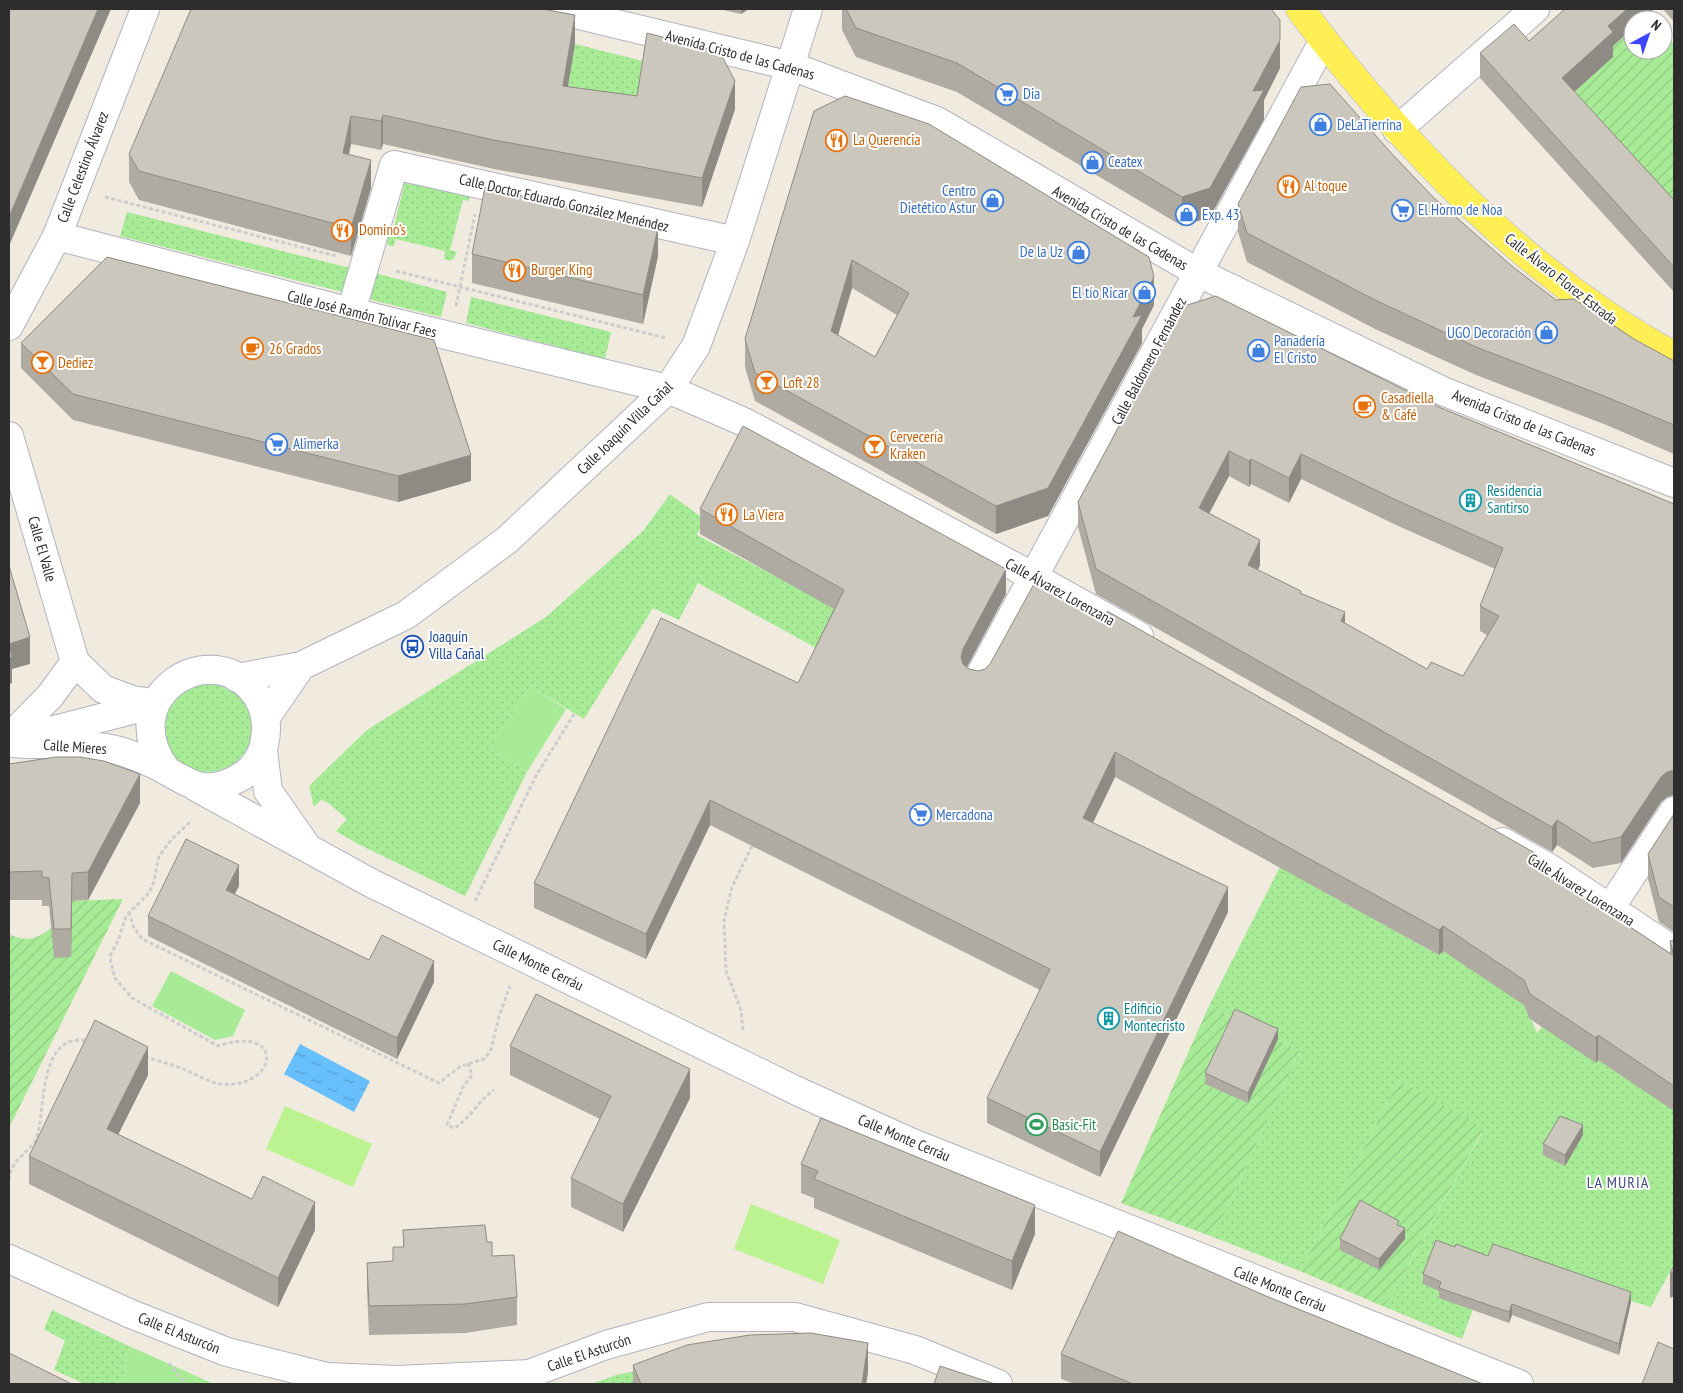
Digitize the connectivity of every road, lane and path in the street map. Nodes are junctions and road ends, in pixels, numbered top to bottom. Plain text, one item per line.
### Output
1 (145, 9) edge
2 (554, 9) edge
3 (808, 9) edge
4 (1300, 9) edge
5 (1534, 9) edge
6 (1324, 40) junction
7 (791, 66) junction
8 (1397, 130) junction
9 (482, 184) junction
10 (57, 236) junction
11 (734, 240) junction
12 (1197, 272) junction
13 (351, 312) junction
14 (10, 320) edge
15 (450, 336) junction
16 (1673, 353) edge
17 (668, 389) junction
18 (9, 436) edge
19 (1674, 482) edge
20 (1032, 576) junction
21 (1162, 649) edge
22 (74, 662) junction
23 (301, 666) junction
24 (237, 678) junction
25 (977, 680) edge
26 (155, 704) junction
27 (574, 714) dead end
28 (266, 717) junction
29 (9, 741) edge
30 (263, 750) junction
31 (167, 771) junction
32 (206, 792) junction
33 (1674, 811) edge
34 (1480, 829) edge
35 (754, 840) edge
36 (308, 849) junction
37 (1610, 908) junction
38 (129, 912) junction
39 (462, 929) junction
40 (1674, 951) edge
41 (522, 957) junction
42 (90, 1041) edge
43 (136, 1054) edge
44 (468, 1063) junction
45 (745, 1065) junction
46 (494, 1090) dead end
47 (9, 1180) edge
48 (9, 1259) edge
49 (531, 1379) edge
50 (998, 1384) edge
51 (1519, 1384) edge

1 - 10 street, Calle Celestino Álvarez
2 - 7 street, Avenida Cristo de las Cadenas
3 - 7 street, Calle Joaquín Villa Cañal
4 - 6 main road, Calle Álvaro Florez Estrada
5 - 8 street
6 - 8 main road, Calle Álvaro Florez Estrada
6 - 12 street, Calle Baldomero Fernández
7 - 11 street, Calle Joaquín Villa Cañal
7 - 12 street, Avenida Cristo de las Cadenas
8 - 16 main road, Calle Álvaro Florez Estrada
9 - 11 street, Calle Doctor Eduardo González Menéndez
9 - 13 street, Calle Doctor Eduardo González Menéndez
9 - 15 path
10 - 13 street, Calle José Ramón Tolívar Faes
10 - 14 street, Calle Celestino Álvarez
11 - 17 street, Calle Joaquín Villa Cañal
12 - 19 street, Avenida Cristo de las Cadenas
12 - 20 street, Calle Baldomero Fernández
13 - 15 street, Calle José Ramón Tolívar Faes
15 - 17 street, Calle José Ramón Tolívar Faes
17 - 20 street, Calle Álvarez Lorenzana
17 - 23 street, Calle Joaquín Villa Cañal
18 - 22 street, Calle El Valle
20 - 21 street, Calle Álvarez Lorenzana
20 - 25 street, Calle Baldomero Fernández
22 - 26 street
22 - 29 street
23 - 24 street, Calle Mieres
23 - 28 street
24 - 26 street, Calle Mieres
24 - 28 street, Calle Mieres
26 - 29 street, Calle Mieres
26 - 31 street, Calle Mieres
27 - 39 path
28 - 30 street, Calle Mieres
29 - 31 street, Calle Mieres
30 - 32 street, Calle Mieres
30 - 36 street, Calle Monte Cerráu
31 - 32 street, Calle Mieres
32 - 36 street, Calle Monte Cerráu
32 - 38 path
33 - 37 street
34 - 37 street, Calle Álvarez Lorenzana
35 - 45 path
36 - 39 street, Calle Monte Cerráu
37 - 40 street, Calle Álvarez Lorenzana
38 - 43 path
38 - 44 path
39 - 41 street, Calle Monte Cerráu
41 - 44 path
41 - 45 street, Calle Monte Cerráu
42 - 47 path
44 - 46 path
45 - 51 street, Calle Monte Cerráu
48 - 49 street, Calle El Asturcón
49 - 50 street, Calle El Asturcón

